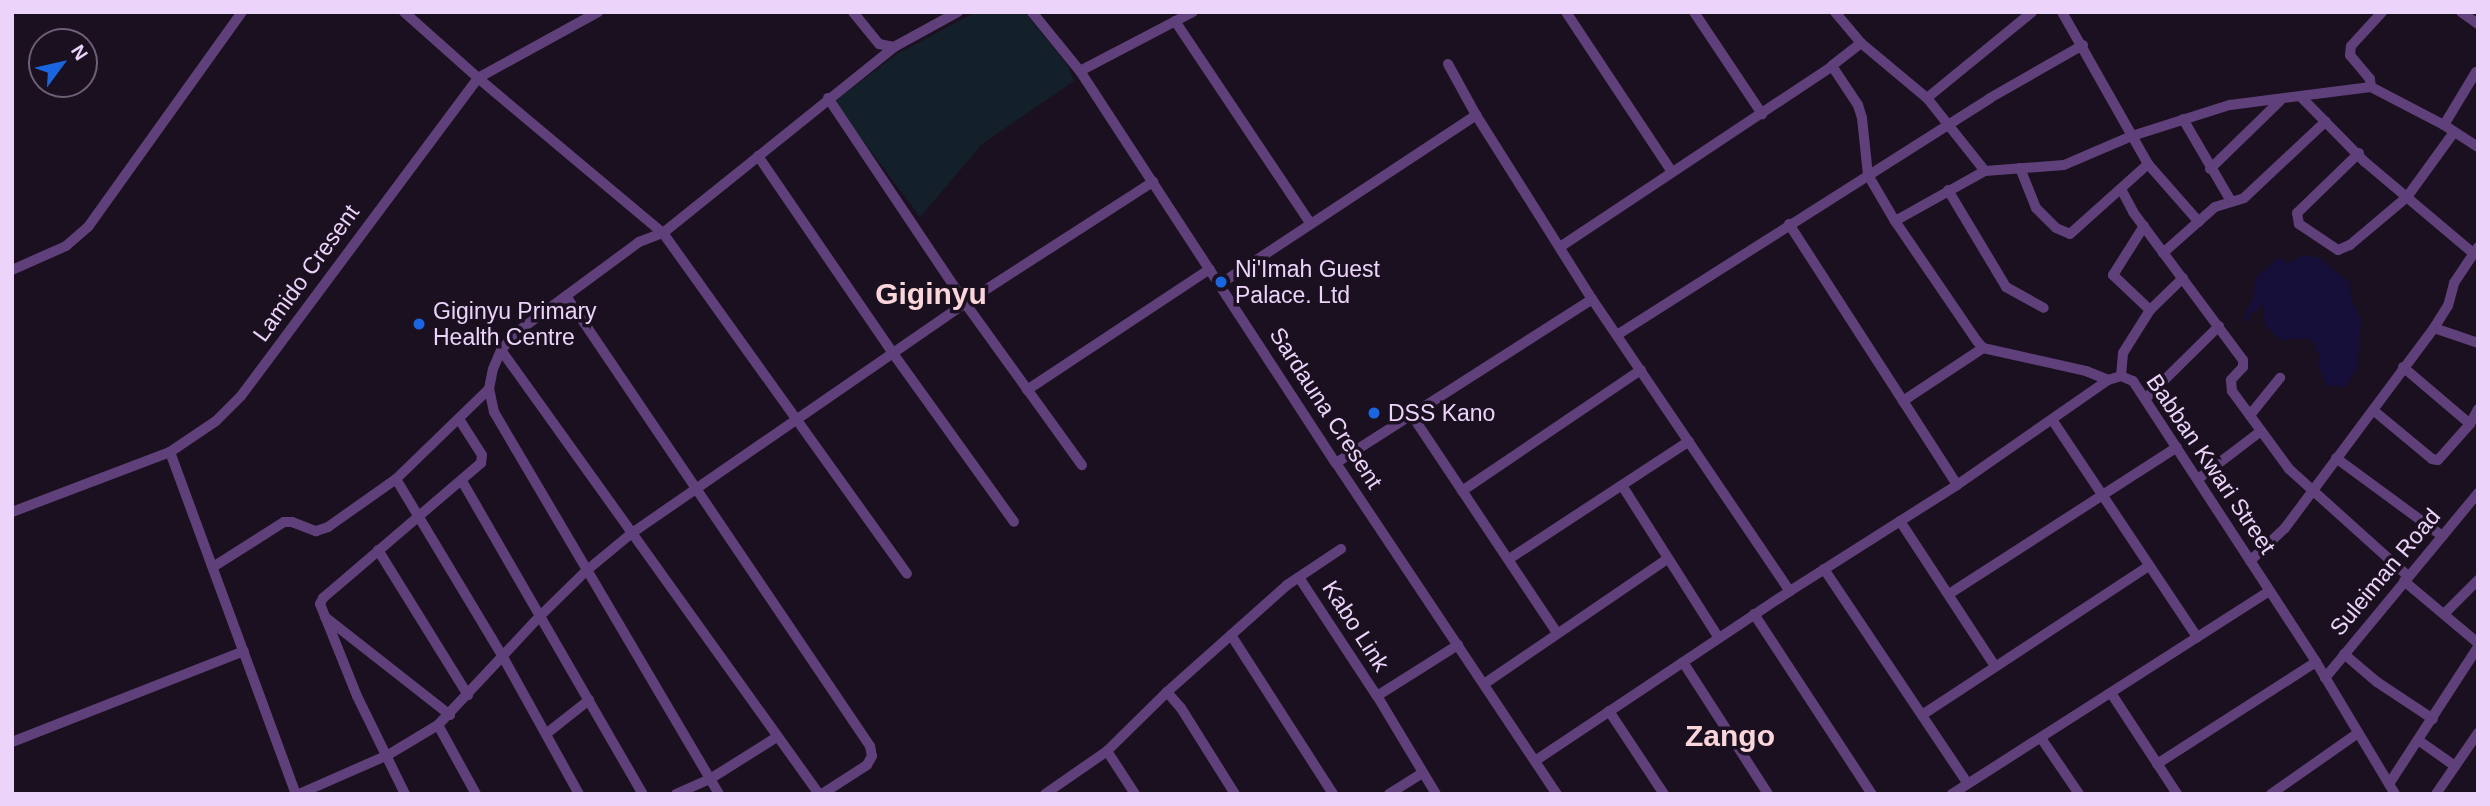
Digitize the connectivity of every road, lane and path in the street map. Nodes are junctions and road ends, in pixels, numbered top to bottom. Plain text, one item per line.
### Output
1 (242, 12) edge
2 (404, 12) edge
3 (853, 12) edge
4 (958, 12) edge
5 (1032, 12) edge
6 (1192, 12) edge
7 (1566, 12) edge
8 (1693, 12) edge
9 (1835, 12) edge
10 (2032, 12) edge
11 (2062, 12) edge
12 (2382, 12) edge
13 (2461, 12) edge
14 (596, 13) edge
15 (1175, 21) junction
16 (2478, 24) edge
17 (1861, 43) junction
18 (2083, 45) junction
19 (894, 47) junction
20 (1448, 64) dead end
21 (1832, 66) junction
22 (1080, 71) junction
23 (2476, 72) dead end
24 (478, 78) junction
25 (2371, 87) junction
26 (2302, 97) junction
27 (828, 98) junction
28 (1927, 98) junction
29 (2280, 101) junction
30 (1762, 114) junction
31 (1476, 115) junction
32 (2183, 118) junction
33 (2326, 121) junction
34 (2444, 125) junction
35 (1948, 127) junction
36 (2454, 132) junction
37 (2132, 136) junction
38 (2478, 147) edge
39 (2359, 153) junction
40 (758, 156) junction
41 (2148, 164) junction
42 (2020, 168) junction
43 (2210, 169) junction
44 (1985, 171) junction
45 (1672, 172) junction
46 (1868, 175) junction
47 (1153, 182) junction
48 (2121, 189) junction
49 (1948, 190) junction
50 (2407, 197) junction
51 (2231, 201) junction
52 (1895, 220) junction
53 (2199, 222) junction
54 (1310, 223) junction
55 (1789, 224) junction
56 (2144, 226) junction
57 (663, 233) junction
58 (1560, 247) junction
59 (2475, 250) edge
60 (2163, 253) junction
61 (12, 270) edge
62 (1210, 270) junction
63 (2183, 278) junction
64 (1220, 284) junction
65 (566, 296) junction
66 (1592, 299) junction
67 (965, 303) junction
68 (2044, 308) dead end
69 (2150, 310) junction
70 (2218, 326) junction
71 (2434, 328) junction
72 (1617, 335) junction
73 (2478, 343) edge
74 (1983, 348) junction
75 (501, 350) junction
76 (892, 352) junction
77 (2403, 367) junction
78 (1641, 370) junction
79 (2121, 376) junction
80 (2280, 378) dead end
81 (2108, 380) junction
82 (489, 389) junction
83 (1027, 390) junction
84 (2145, 399) junction
85 (1903, 401) junction
86 (2478, 409) edge
87 (2373, 410) junction
88 (1410, 414) junction
89 (2250, 415) junction
90 (796, 417) junction
91 (459, 419) junction
92 (2053, 421) junction
93 (2470, 424) junction
94 (2262, 432) junction
95 (1689, 441) junction
96 (2177, 447) junction
97 (170, 452) junction
98 (2336, 458) junction
99 (1336, 463) junction
100 (1082, 465) dead end
101 (396, 479) junction
102 (2197, 479) junction
103 (462, 481) junction
104 (1957, 485) junction
105 (1623, 487) junction
106 (2313, 487) junction
107 (698, 489) junction
108 (1462, 491) junction
109 (2478, 493) edge
110 (2102, 495) junction
111 (12, 512) edge
112 (419, 515) junction
113 (1900, 521) junction
114 (1014, 522) dead end
115 (632, 533) junction
116 (2442, 536) junction
117 (1341, 549) dead end
118 (378, 550) junction
119 (1509, 559) junction
120 (1667, 559) junction
121 (2250, 561) junction
122 (2149, 566) junction
123 (213, 567) junction
124 (1824, 569) junction
125 (586, 571) junction
126 (907, 574) dead end
127 (1300, 579) junction
128 (2406, 579) junction
129 (2478, 580) edge
130 (1790, 591) junction
131 (2270, 591) junction
132 (1949, 594) junction
133 (2445, 613) junction
134 (1754, 614) junction
135 (323, 615) junction
136 (540, 616) junction
137 (1557, 633) junction
138 (1231, 635) junction
139 (2197, 637) junction
140 (1719, 638) junction
141 (1458, 645) junction
142 (2478, 645) edge
143 (244, 651) junction
144 (2344, 654) junction
145 (503, 657) junction
146 (1683, 662) junction
147 (2316, 662) junction
148 (1996, 666) junction
149 (2325, 678) junction
150 (1484, 684) junction
151 (1167, 692) junction
152 (2111, 693) junction
153 (468, 695) junction
154 (1377, 696) junction
155 (589, 700) junction
156 (1609, 711) junction
157 (450, 715) junction
158 (1922, 715) junction
159 (2433, 719) junction
160 (438, 725) junction
161 (2358, 733) junction
162 (2478, 733) edge
163 (546, 734) junction
164 (777, 737) junction
165 (2042, 738) junction
166 (2418, 740) junction
167 (12, 742) edge
168 (1107, 751) junction
169 (388, 755) junction
170 (1535, 761) junction
171 (2157, 764) junction
172 (2455, 766) junction
173 (1422, 773) junction
174 (710, 779) junction
175 (1967, 783) junction
176 (2392, 789) edge
177 (2276, 793) edge
178 (298, 794) edge
179 (405, 794) edge
180 (476, 794) edge
181 (579, 794) edge
182 (643, 794) edge
183 (676, 794) edge
184 (719, 794) edge
185 (821, 794) edge
186 (1045, 794) edge
187 (1135, 794) edge
188 (1235, 794) edge
189 (1333, 794) edge
190 (1389, 794) edge
191 (1436, 794) edge
192 (1557, 794) edge
193 (1664, 794) edge
194 (1768, 794) edge
195 (1871, 794) edge
196 (1952, 794) edge
197 (2079, 794) edge
198 (2177, 794) edge
199 (2436, 794) edge

1 - 61 street
2 - 24 street
3 - 19 street
4 - 19 street
5 - 22 street, Sardauna Cresent
6 - 15 street
7 - 45 street
8 - 30 street
9 - 17 street
10 - 28 street
11 - 18 street
12 - 25 street
13 - 16 street
14 - 24 street, Lamido Cresent
15 - 22 street
15 - 54 street
17 - 21 street
17 - 28 street
18 - 35 street
18 - 37 street
19 - 27 street
20 - 31 street
21 - 30 street
21 - 46 street
22 - 47 street, Sardauna Cresent
23 - 34 street
24 - 57 street
24 - 97 street, Lamido Cresent
25 - 26 street
25 - 34 street
26 - 29 street
26 - 33 street
27 - 40 street
27 - 67 street
28 - 35 street
29 - 32 street
29 - 43 street
30 - 45 street
31 - 54 street
31 - 58 street
32 - 37 street
32 - 43 street
33 - 39 street
33 - 51 street
34 - 36 street
35 - 44 street
35 - 46 street
36 - 38 street
36 - 50 street
37 - 41 street
37 - 42 street
39 - 50 street
39 - 50 street
40 - 57 street
40 - 76 street
41 - 48 street
41 - 53 street
42 - 44 street
42 - 48 street
43 - 51 street
44 - 49 street
45 - 58 street
46 - 52 street
46 - 55 street
47 - 62 street, Sardauna Cresent
47 - 67 street
48 - 56 street
49 - 52 street
49 - 68 street
50 - 59 street
51 - 53 street
52 - 74 street
53 - 60 street
54 - 64 street
55 - 72 street
55 - 85 street
56 - 60 street
56 - 69 street
57 - 65 street
57 - 90 street
58 - 66 street
59 - 71 street
60 - 63 street
62 - 64 street, Sardauna Cresent
62 - 83 street
63 - 69 street
63 - 70 street
64 - 99 street, Sardauna Cresent
65 - 75 street
65 - 107 street
66 - 72 street
66 - 88 street
67 - 76 street
67 - 83 street
69 - 79 street
70 - 84 street
70 - 89 street
71 - 73 street
71 - 77 street
72 - 78 street
74 - 81 street, Babban Kwari Street
74 - 85 street
75 - 82 street
75 - 115 street
76 - 90 street
76 - 114 street
77 - 87 street
77 - 93 street
78 - 95 street
78 - 108 street
79 - 81 street, Babban Kwari Street
79 - 84 street, Babban Kwari Street
80 - 89 street
81 - 92 street
82 - 91 street
82 - 125 street
83 - 100 street
84 - 96 street, Babban Kwari Street
85 - 104 street
86 - 93 street
87 - 93 street
87 - 98 street
88 - 99 street
88 - 108 street
89 - 94 street
90 - 107 street
90 - 126 street
91 - 101 street
91 - 103 street
92 - 104 street
92 - 110 street
94 - 102 street
94 - 106 street
95 - 105 street
95 - 130 street
96 - 102 street, Babban Kwari Street
96 - 110 street
97 - 111 street, Lamido Cresent
97 - 123 street
98 - 106 street
98 - 116 street
99 - 141 street, Sardauna Cresent
101 - 112 street
101 - 123 street
102 - 121 street, Babban Kwari Street
103 - 112 street
103 - 136 street
104 - 113 street
105 - 119 street
105 - 120 street
106 - 121 street
106 - 128 street
107 - 115 street
107 - 185 street
108 - 119 street
109 - 116 street, Suleiman Road
110 - 122 street
110 - 132 street
112 - 118 street
112 - 145 street
113 - 124 street
113 - 132 street
115 - 125 street
115 - 164 street
116 - 128 street, Suleiman Road
117 - 127 street
118 - 135 street
118 - 153 street
119 - 137 street
120 - 137 street
120 - 140 street
121 - 131 street, Babban Kwari Street
122 - 139 street
122 - 148 street
123 - 143 street
124 - 130 street
124 - 158 street
125 - 136 street
125 - 174 street
127 - 138 street
127 - 154 street, Kabo Link
128 - 133 street
128 - 144 street, Suleiman Road
129 - 133 street
130 - 134 street
131 - 139 street
131 - 147 street, Babban Kwari Street
132 - 148 street
133 - 142 street
134 - 140 street
134 - 195 street
135 - 157 street
135 - 169 street
136 - 145 street
136 - 155 street
137 - 150 street
138 - 151 street
138 - 189 street
139 - 152 street
140 - 146 street
141 - 150 street, Sardauna Cresent
141 - 154 street
142 - 159 street
143 - 167 street
143 - 178 street
144 - 149 street, Suleiman Road
144 - 159 street
145 - 153 street
145 - 163 street
146 - 156 street
146 - 194 street
147 - 149 street, Babban Kwari Street
147 - 171 street
148 - 158 street
149 - 161 street, Babban Kwari Street
150 - 170 street, Sardauna Cresent
151 - 168 street
151 - 188 street
152 - 165 street
152 - 171 street
153 - 157 street
154 - 173 street, Kabo Link
155 - 163 street
155 - 182 street
156 - 170 street
156 - 193 street
157 - 160 street
158 - 175 street
159 - 166 street
160 - 169 street
160 - 180 street
161 - 176 street, Babban Kwari Street
161 - 177 street
162 - 172 street
163 - 181 street
164 - 174 street
164 - 185 street
165 - 175 street
165 - 197 street
166 - 172 street
166 - 176 street
168 - 186 street
168 - 187 street
169 - 178 street
169 - 179 street
170 - 192 street, Sardauna Cresent
171 - 198 street
172 - 199 street
173 - 190 street
173 - 191 street, Kabo Link
174 - 183 street
174 - 184 street
175 - 196 street

